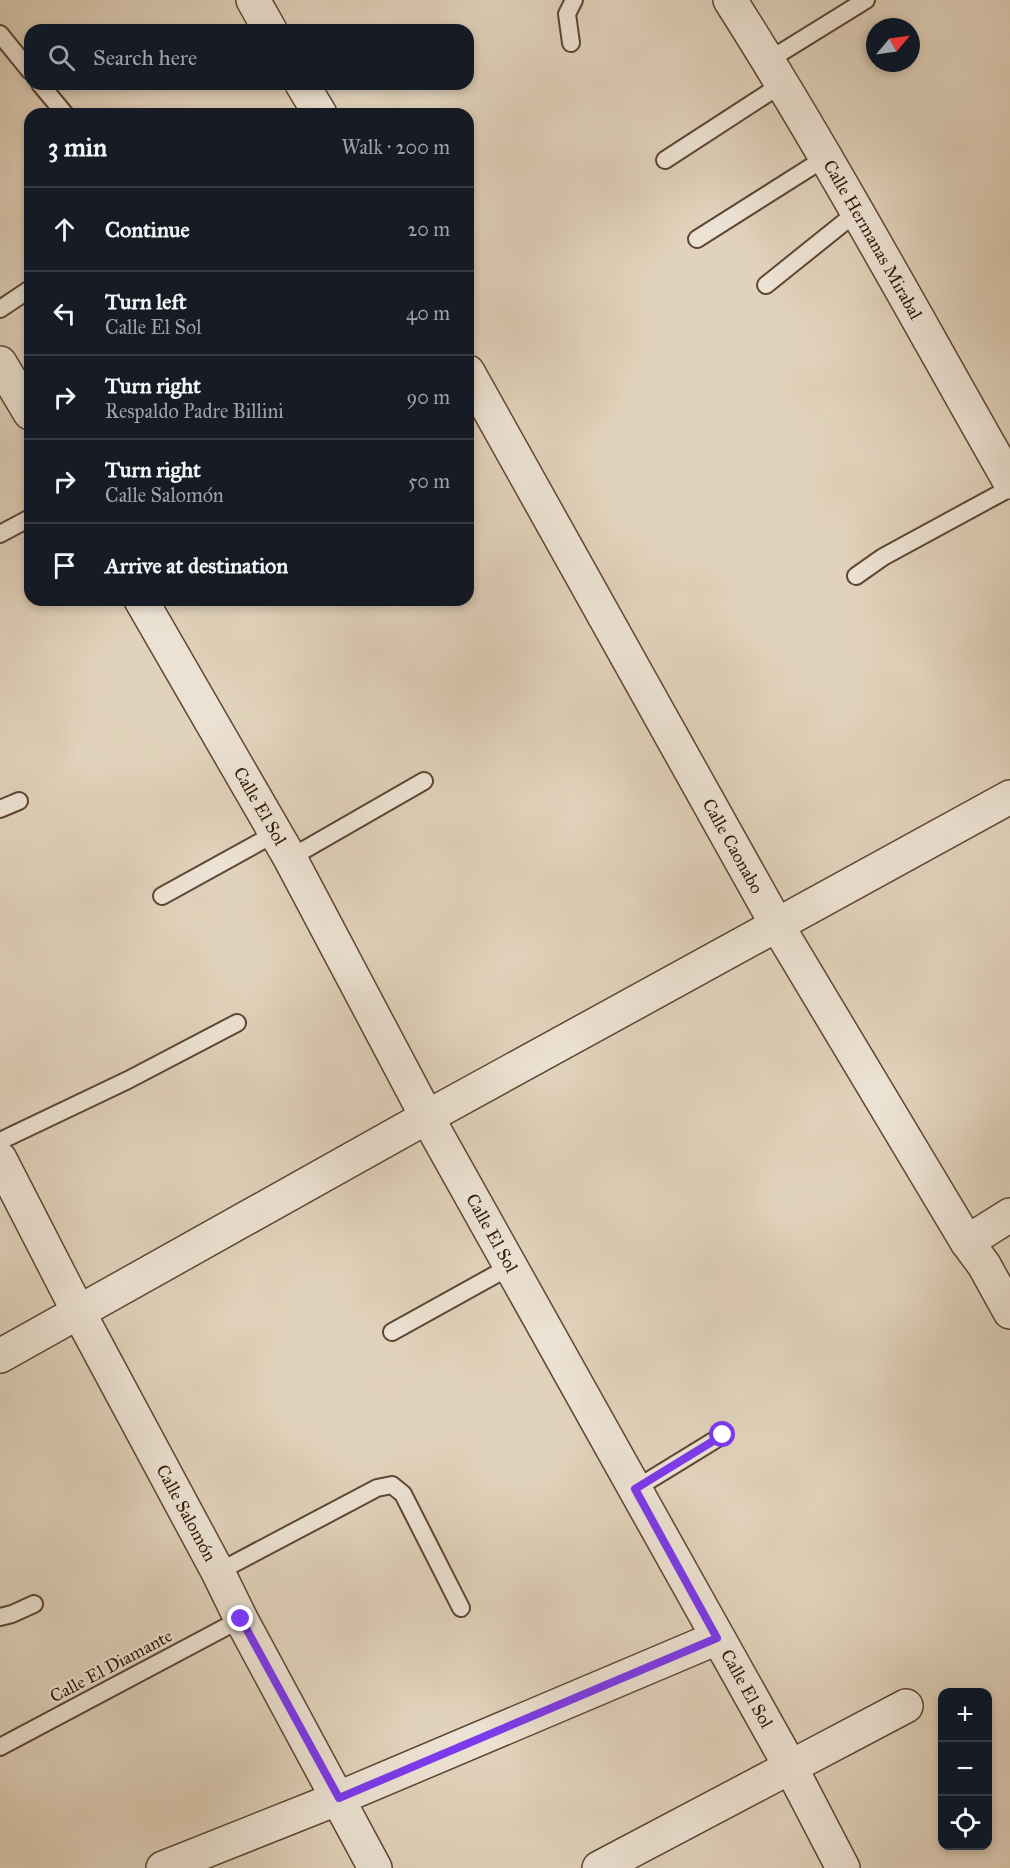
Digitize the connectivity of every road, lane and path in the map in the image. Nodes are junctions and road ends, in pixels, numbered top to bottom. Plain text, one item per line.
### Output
1 (253, 0) edge
2 (574, 0) edge
3 (730, 0) edge
4 (866, 0) edge
5 (267, 24) edge
6 (0, 34) edge
7 (571, 43) dead end
8 (24, 64) edge
9 (775, 72) junction
10 (45, 90) edge
11 (306, 90) edge
12 (60, 108) edge
13 (316, 108) edge
14 (825, 159) junction
15 (665, 160) dead end
16 (857, 212) junction
17 (697, 239) dead end
18 (766, 285) dead end
19 (24, 293) edge
20 (0, 309) edge
21 (0, 363) edge
22 (474, 383) edge
23 (24, 402) edge
24 (1010, 482) edge
25 (1010, 488) edge
26 (24, 521) edge
27 (0, 534) edge
28 (856, 576) dead end
29 (144, 606) edge
30 (424, 781) dead end
31 (1010, 797) edge
32 (19, 801) dead end
33 (0, 809) edge
34 (283, 846) junction
35 (162, 897) dead end
36 (777, 926) junction
37 (237, 1023) dead end
38 (427, 1117) junction
39 (0, 1141) edge
40 (0, 1159) edge
41 (1010, 1215) edge
42 (967, 1242) junction
43 (511, 1266) junction
44 (79, 1312) junction
45 (1010, 1312) edge
46 (392, 1332) dead end
47 (0, 1356) edge
48 (723, 1435) dead end
49 (635, 1489) junction
50 (218, 1572) junction
51 (34, 1604) dead end
52 (461, 1608) dead end
53 (0, 1617) edge
54 (241, 1619) junction
55 (717, 1638) junction
56 (906, 1706) dead end
57 (0, 1747) edge
58 (790, 1766) junction
59 (339, 1798) junction
60 (163, 1868) edge
61 (375, 1868) edge
62 (599, 1868) edge
63 (843, 1868) edge

1 - 5 street
2 - 7 lane
3 - 9 street, Calle Hermanas Mirabal
4 - 9 lane
6 - 8 lane
9 - 14 street, Calle Hermanas Mirabal
9 - 15 lane
10 - 12 lane
11 - 13 street
14 - 16 street, Calle Hermanas Mirabal
14 - 17 lane
16 - 18 lane
16 - 24 street, Calle Hermanas Mirabal
19 - 20 lane
21 - 23 street
22 - 36 street, Calle Caonabo
25 - 28 lane
26 - 27 lane
29 - 34 street, Calle El Sol
30 - 34 lane
31 - 36 street
32 - 33 lane
34 - 35 lane
34 - 38 street, Calle El Sol
36 - 38 street
36 - 42 street, Calle Caonabo
37 - 39 lane
38 - 43 street, Calle El Sol
38 - 44 street
40 - 44 street, Calle Salomón
41 - 42 street
42 - 45 street, Calle Caonabo
43 - 46 lane
43 - 49 street, Calle El Sol
44 - 47 street
44 - 50 street, Calle Salomón
48 - 49 lane
49 - 55 street, Calle El Sol
50 - 52 lane
50 - 54 street, Calle Salomón
51 - 53 lane
54 - 57 lane, Calle El Diamante
54 - 59 street, Calle Salomón
55 - 58 street, Calle El Sol
55 - 59 street
56 - 58 street
58 - 62 street
58 - 63 street, Calle El Sol
59 - 60 street
59 - 61 street, Calle Salomón

